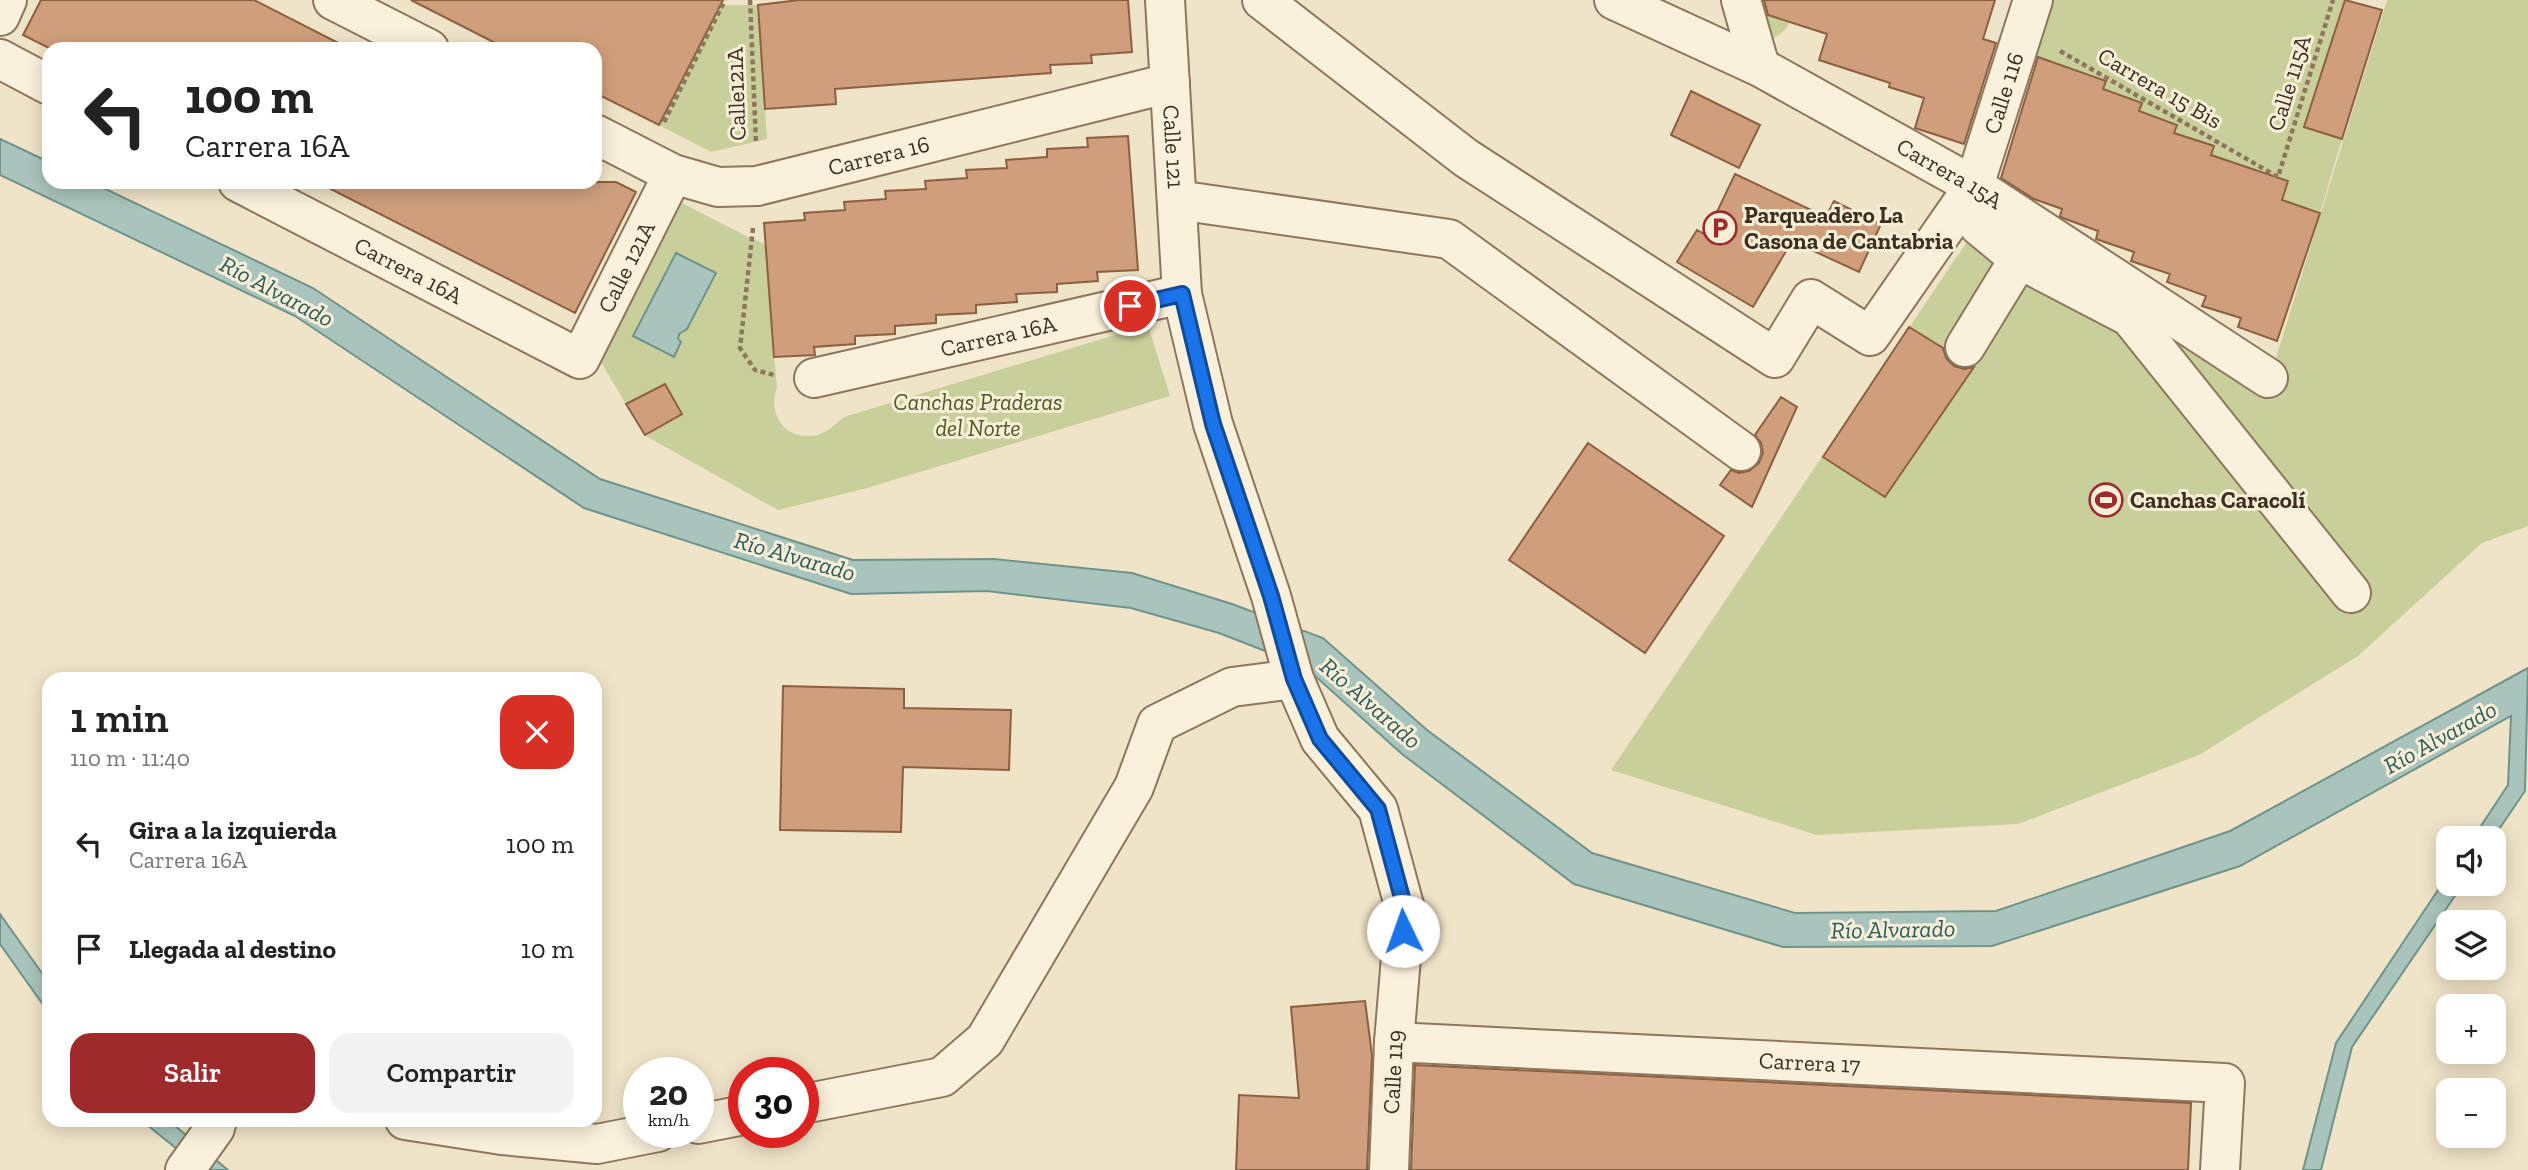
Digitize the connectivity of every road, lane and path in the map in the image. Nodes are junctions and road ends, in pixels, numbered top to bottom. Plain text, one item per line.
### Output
1 (7, 0) edge
2 (333, 0) edge
3 (724, 0) edge
4 (750, 0) edge
5 (1165, 0) edge
6 (1262, 0) edge
7 (1615, 0) edge
8 (1741, 0) edge
9 (2333, 0) edge
10 (2028, 15) edge
11 (0, 16) edge
12 (415, 42) edge
13 (0, 59) edge
14 (1760, 67) junction
15 (42, 81) edge
16 (1170, 83) junction
17 (602, 138) edge
18 (659, 167) junction
19 (2278, 177) joint
20 (757, 186) junction
21 (1973, 186) junction
22 (251, 189) edge
23 (1177, 200) junction
24 (2018, 259) junction
25 (1182, 294) junction
26 (1965, 347) dead end
27 (580, 359) joint
28 (814, 378) joint
29 (2268, 378) dead end
30 (1741, 451) dead end
31 (2351, 593) dead end
32 (1292, 672) junction
33 (1394, 1042) junction
34 (819, 1101) edge
35 (215, 1127) edge
36 (450, 1127) edge
37 (623, 1139) edge
38 (185, 1170) edge
39 (1389, 1170) edge
40 (2220, 1170) edge

1 - 11 street
2 - 12 street
3 - 18 path
4 - 20 path, Calle121A
5 - 16 street, Calle 121
6 - 21 street
7 - 14 street, Carrera 15A
8 - 14 street
9 - 19 path, Calle 115A
10 - 19 path, Carrera 15 Bis
10 - 21 street, Calle 116
13 - 15 street
14 - 21 street, Carrera 15A
16 - 20 street, Carrera 16
16 - 23 street, Calle 121
17 - 18 street, Carrera 16
18 - 20 street, Carrera 16
18 - 27 street, Calle 121A
20 - 28 path, Calle121A
21 - 24 street
21 - 29 street, Carrera 15A
22 - 27 street, Carrera 16A
23 - 25 street, Calle 121
23 - 30 street
24 - 26 street
24 - 31 street
25 - 28 street, Carrera 16A
25 - 32 street, Calle 121
32 - 33 street, Calle 119
32 - 34 street
33 - 39 street, Calle 119
33 - 40 street, Carrera 17
35 - 38 street
36 - 37 street

